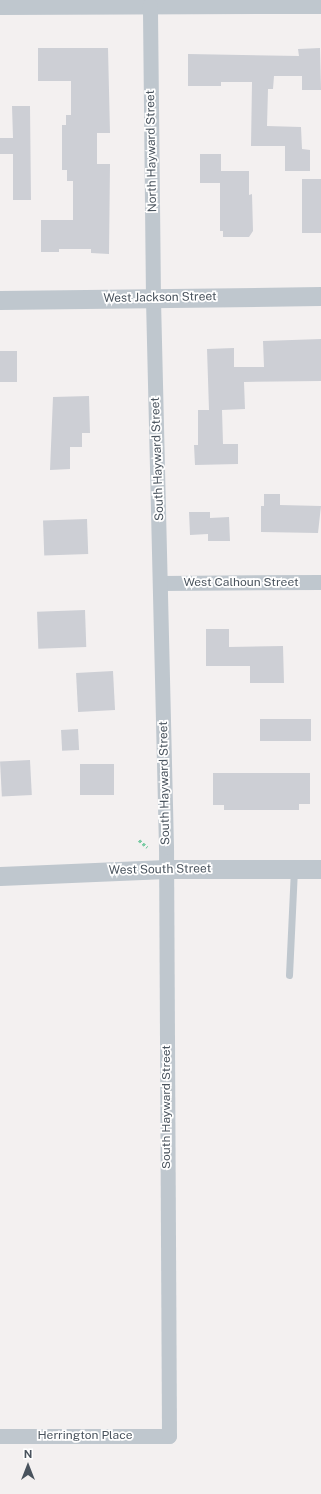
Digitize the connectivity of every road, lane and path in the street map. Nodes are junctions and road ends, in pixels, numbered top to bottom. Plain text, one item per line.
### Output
1 (167, 2) edge
2 (80, 3) edge
3 (114, 3) edge
4 (150, 4) junction
5 (321, 6) edge
6 (0, 7) edge
7 (321, 296) edge
8 (153, 298) junction
9 (0, 300) edge
10 (321, 582) edge
11 (162, 584) junction
12 (139, 840) dead end
13 (147, 846) dead end
14 (166, 869) junction
15 (294, 869) junction
16 (321, 869) edge
17 (0, 876) edge
18 (289, 975) dead end
19 (0, 1436) edge
20 (169, 1436) joint

1 - 4 street
1 - 5 street
2 - 3 street
2 - 6 street
3 - 4 street
4 - 8 street, North Hayward Street
7 - 8 street, West Jackson Street
8 - 9 street, West Jackson Street
8 - 11 street, South Hayward Street
10 - 11 street, West Calhoun Street
11 - 14 street, South Hayward Street
12 - 13 path
14 - 15 street, West South Street
14 - 17 street, West South Street
14 - 20 street, South Hayward Street
15 - 16 street, West South Street
15 - 18 lane
19 - 20 street, Herrington Place

